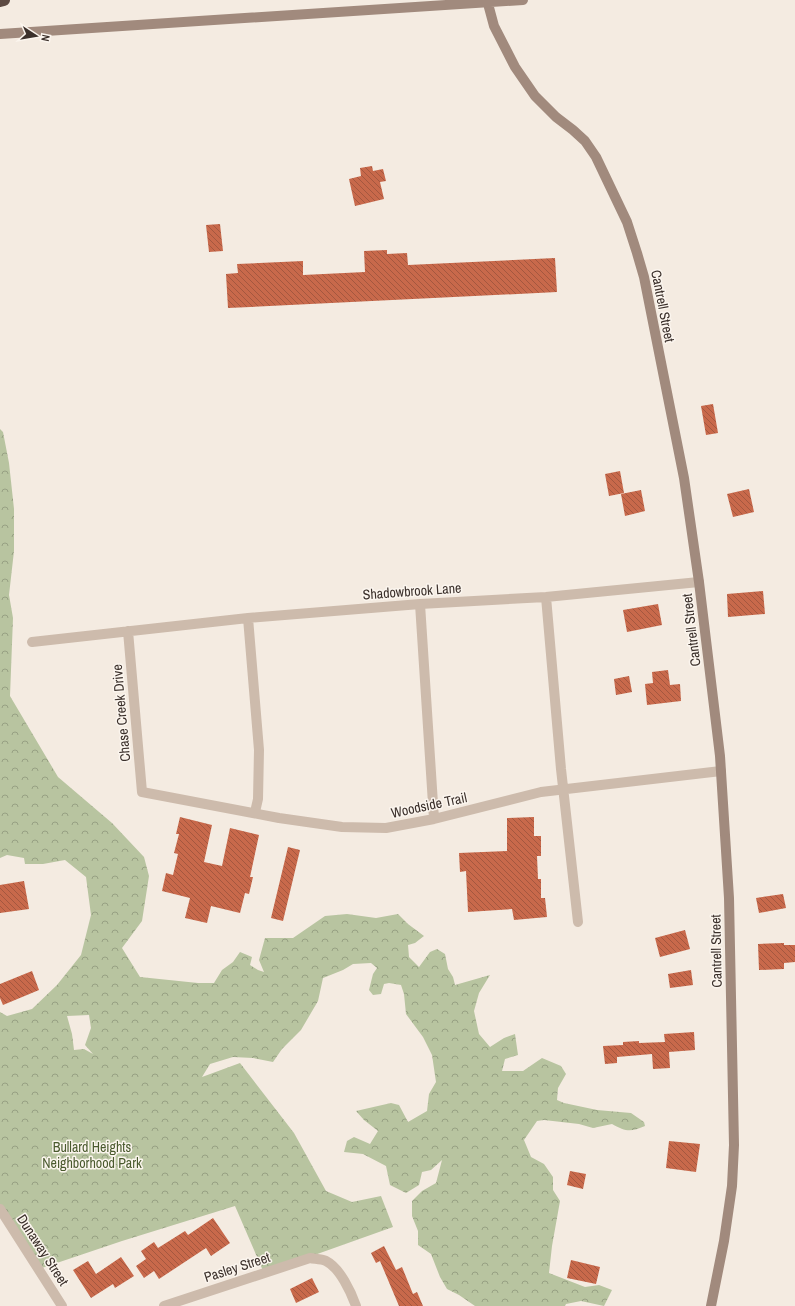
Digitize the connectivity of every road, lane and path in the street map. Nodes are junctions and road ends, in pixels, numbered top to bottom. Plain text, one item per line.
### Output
1 (4, 0) edge
2 (523, 0) edge
3 (0, 1) edge
4 (487, 1) edge
5 (0, 34) edge
6 (699, 582) junction
7 (546, 596) junction
8 (420, 604) junction
9 (248, 618) junction
10 (128, 631) junction
11 (32, 642) dead end
12 (721, 771) junction
13 (563, 789) junction
14 (142, 792) joint
15 (256, 812) junction
16 (434, 819) junction
17 (578, 922) dead end
18 (0, 1209) edge
19 (62, 1306) edge
20 (164, 1306) edge
21 (356, 1306) edge
22 (711, 1306) edge

1 - 3 highway
2 - 4 street
4 - 5 street
4 - 6 street, Cantrell Street
6 - 7 street, Shadowbrook Lane
6 - 12 street, Cantrell Street
7 - 8 street, Shadowbrook Lane
7 - 13 street
8 - 9 street, Shadowbrook Lane
8 - 16 street
9 - 10 street, Shadowbrook Lane
9 - 15 street
10 - 11 street, Shadowbrook Lane
10 - 14 street, Chase Creek Drive
12 - 13 street, Woodside Trail
12 - 22 street, Cantrell Street
13 - 16 street, Woodside Trail
13 - 17 street
14 - 15 street, Woodside Trail
15 - 16 street, Woodside Trail
18 - 19 street, Dunaway Street
20 - 21 street, Pasley Street

